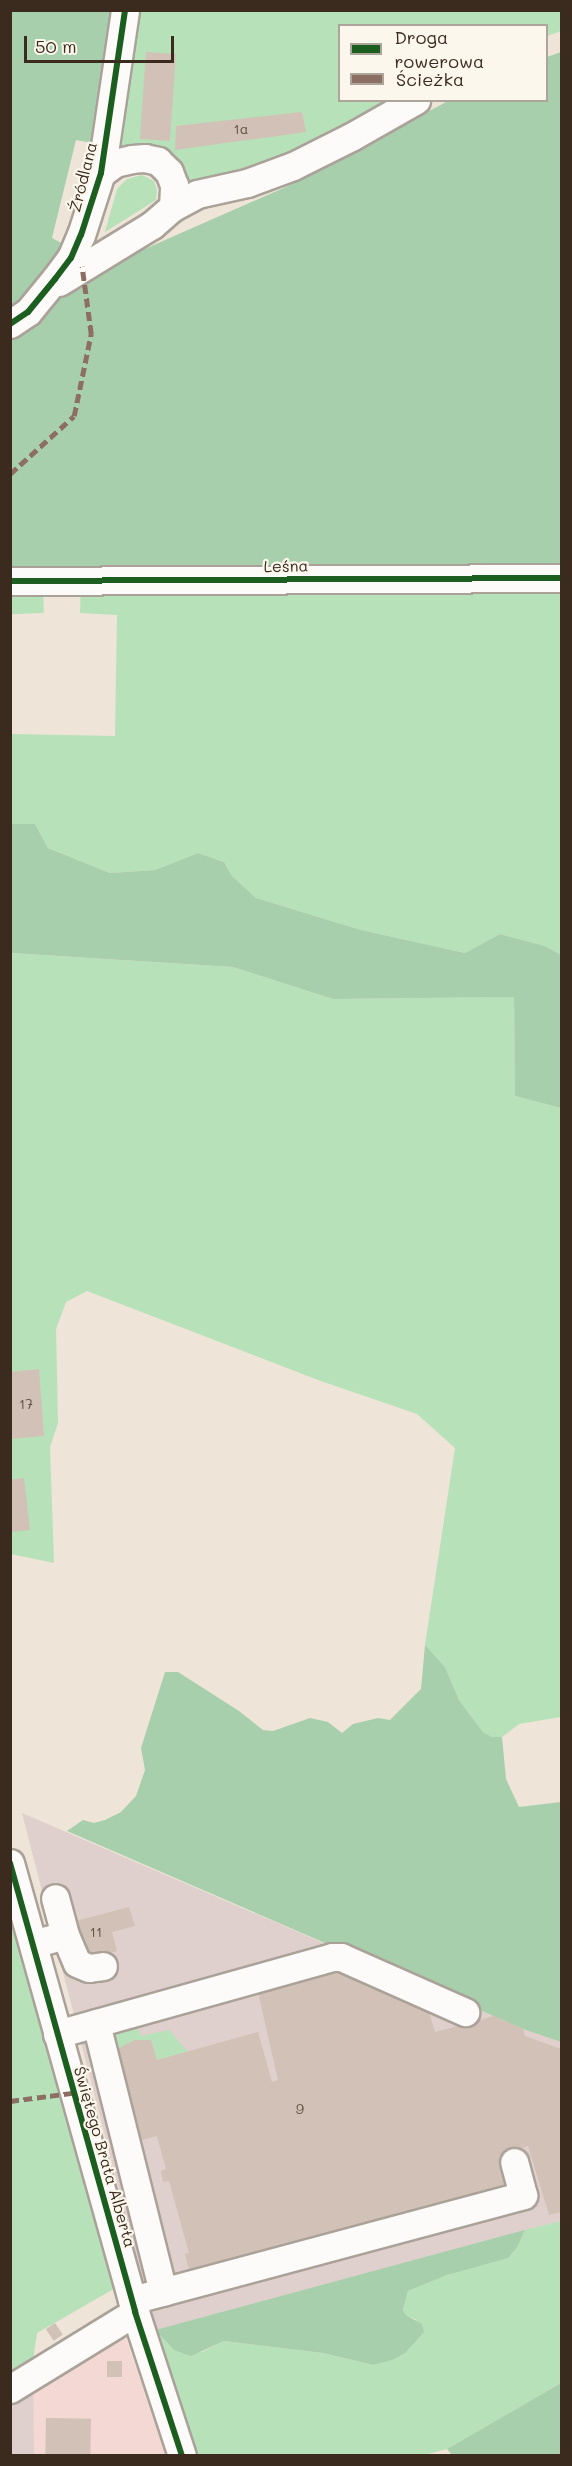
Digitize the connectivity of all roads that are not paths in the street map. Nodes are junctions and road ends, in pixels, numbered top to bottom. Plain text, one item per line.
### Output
1 (125, 10) edge
2 (412, 102) edge
3 (101, 173) junction
4 (173, 207) junction
5 (43, 293) junction
6 (10, 324) edge
7 (561, 578) edge
8 (10, 581) edge
9 (10, 1863) edge
10 (55, 1898) dead end
11 (65, 1935) junction
12 (33, 1944) junction
13 (103, 1966) dead end
14 (465, 2012) dead end
15 (96, 2023) junction
16 (57, 2034) junction
17 (514, 2162) dead end
18 (163, 2292) junction
19 (134, 2306) junction
20 (10, 2389) edge
21 (182, 2456) edge

1 - 3 street, Źródlana
2 - 4 street
3 - 4 street
3 - 5 street, Źródlana
4 - 5 street
5 - 6 street, Źródlana
7 - 8 street, Leśna
9 - 12 street, Świętego Brata Alberta
10 - 11 street
11 - 12 street
11 - 13 street
12 - 16 street, Świętego Brata Alberta
14 - 15 street
15 - 16 street
15 - 18 street
16 - 19 street, Świętego Brata Alberta
17 - 18 street
18 - 19 street
19 - 20 street
19 - 21 street, Świętego Brata Alberta

